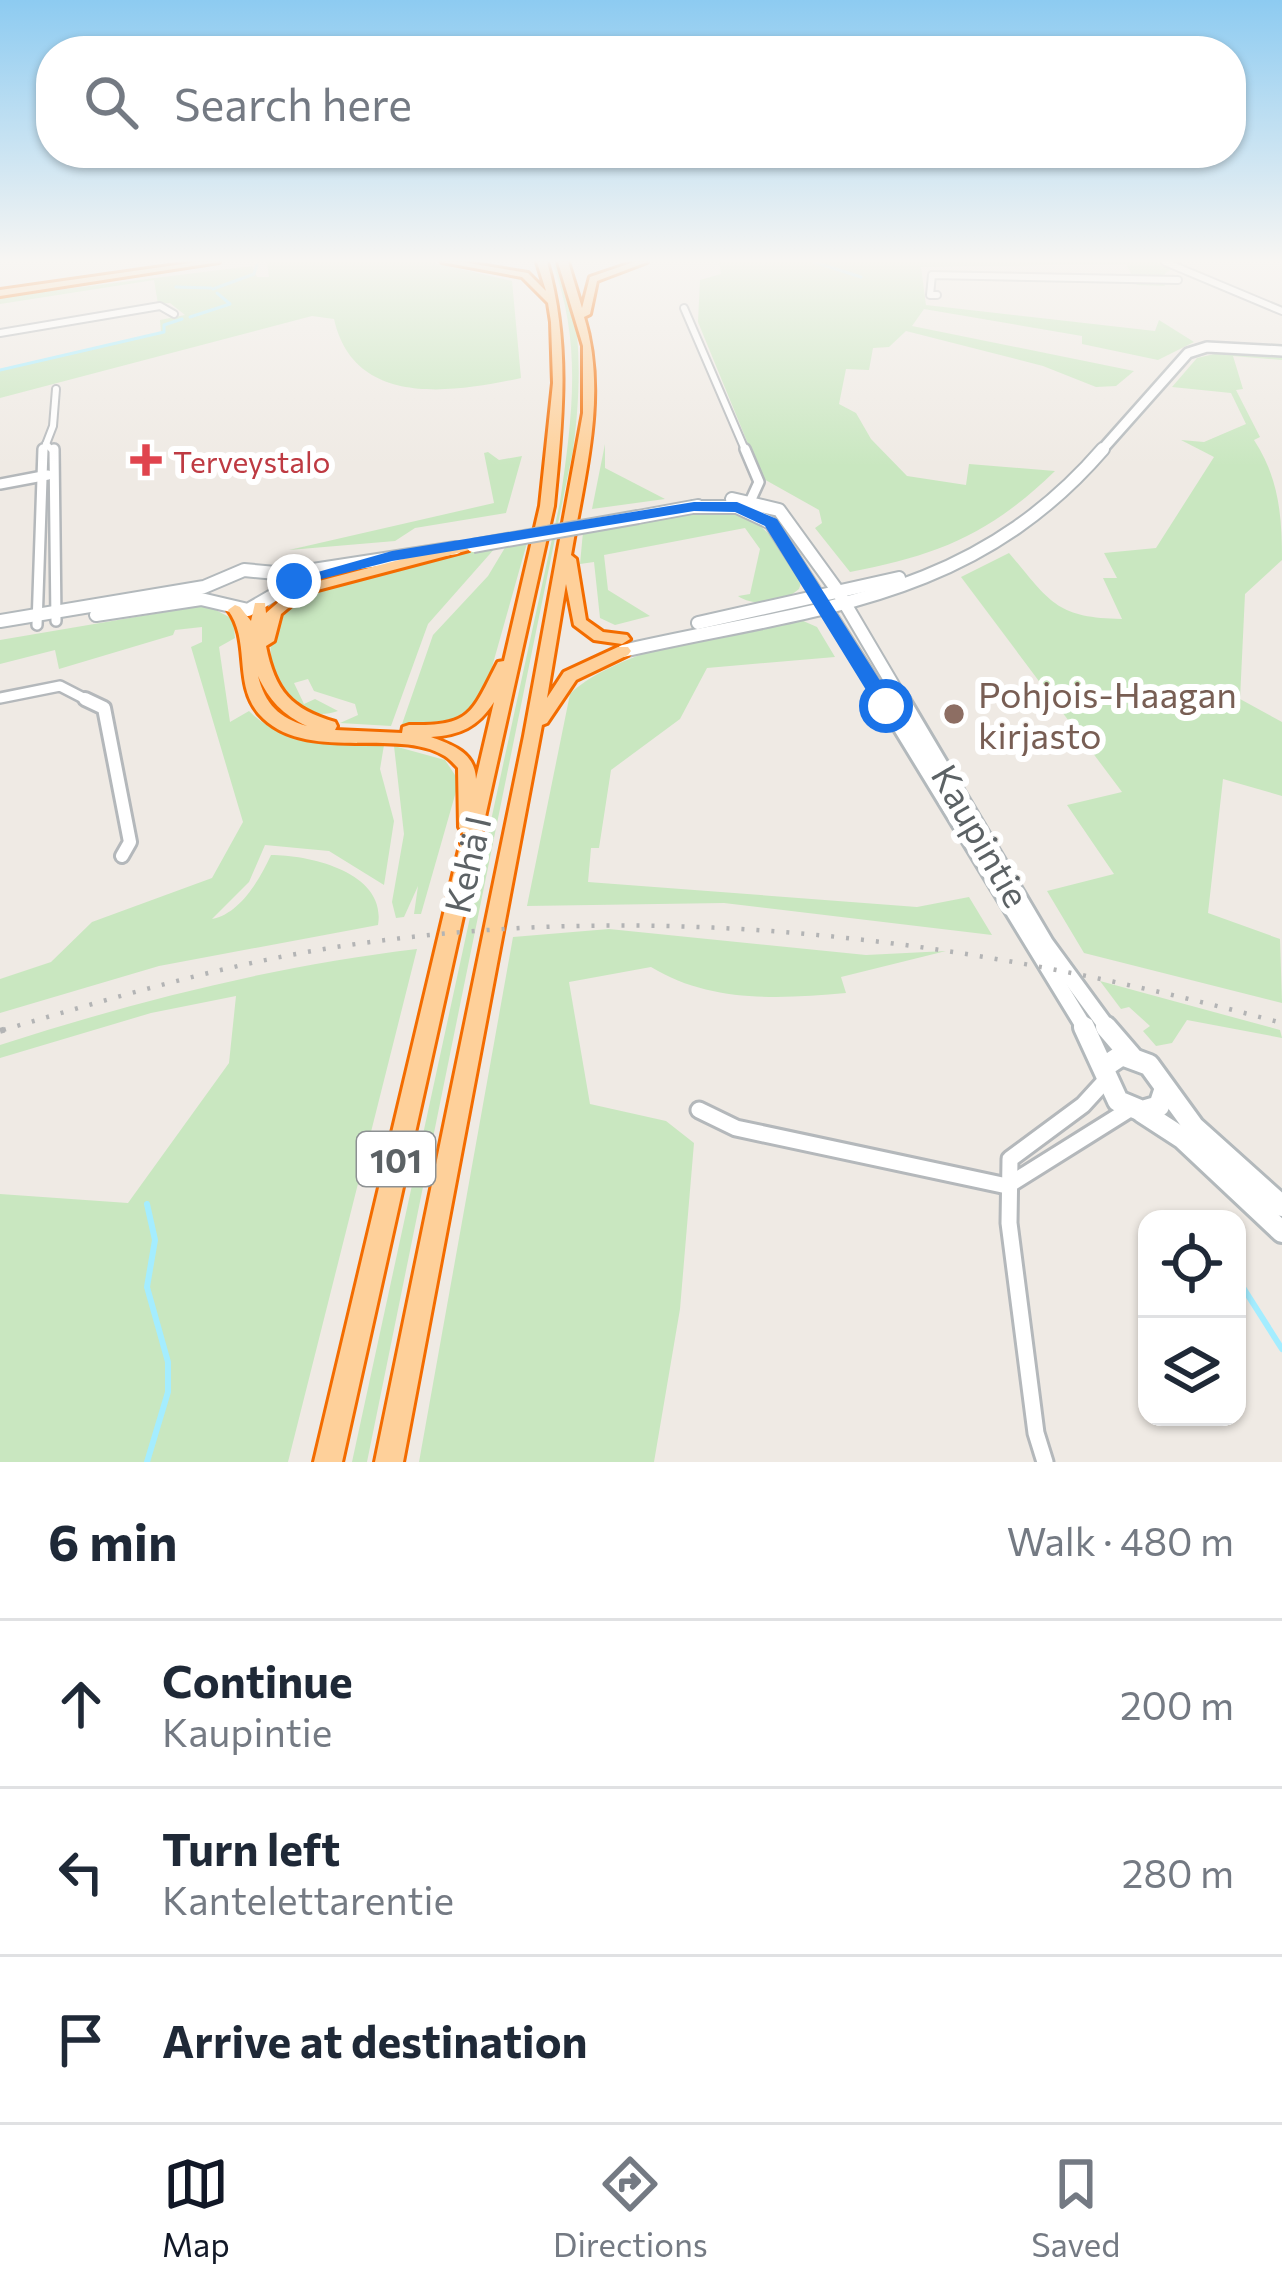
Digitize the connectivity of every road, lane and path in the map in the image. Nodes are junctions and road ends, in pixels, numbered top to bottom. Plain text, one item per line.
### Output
1 (556, 330) edge
2 (584, 330) edge
3 (693, 330) edge
4 (1282, 351) edge
5 (56, 389) dead end
6 (46, 444) junction
7 (57, 473) junction
8 (43, 476) junction
9 (0, 484) edge
10 (748, 503) junction
11 (468, 547) junction
12 (567, 548) junction
13 (392, 556) junction
14 (276, 574) junction
15 (220, 581) junction
16 (280, 590) junction
17 (840, 596) junction
18 (824, 599) junction
19 (215, 601) junction
20 (260, 606) junction
21 (236, 610) junction
22 (56, 617) junction
23 (37, 620) junction
24 (0, 621) edge
25 (0, 630) edge
26 (517, 632) junction
27 (623, 645) junction
28 (265, 666) junction
29 (0, 698) edge
30 (532, 736) junction
31 (122, 856) dead end
32 (468, 856) junction
33 (1131, 1056) junction
34 (1104, 1074) junction
35 (1164, 1091) junction
36 (699, 1110) dead end
37 (1136, 1110) junction
38 (1007, 1186) junction
39 (1282, 1206) edge
40 (1282, 1232) edge
41 (328, 1462) edge
42 (389, 1462) edge
43 (1045, 1462) edge

1 - 26 highway, Kehä I / 101
2 - 12 highway, Kehä I / 101
3 - 10 street
4 - 17 main road
5 - 6 street
6 - 7 street
6 - 8 street
7 - 8 street
7 - 22 street
8 - 9 street
8 - 23 street
10 - 11 main road, bridge
10 - 17 main road, Kaupintie
10 - 18 main road, Kaupintie
11 - 13 main road
11 - 28 highway
12 - 27 highway
12 - 30 highway, Kehä I / 101
13 - 14 main road
13 - 16 main road
14 - 15 main road
14 - 16 main road
15 - 19 main road
15 - 22 main road
16 - 20 main road
17 - 18 main road
17 - 33 main road, Kaupintie
18 - 27 main road
18 - 34 main road, Kaupintie
19 - 21 main road
19 - 22 main road
20 - 21 main road
20 - 28 highway
21 - 32 highway
22 - 23 main road
23 - 24 main road
23 - 25 main road
26 - 28 highway
26 - 32 highway, Kehä I / 101
27 - 30 highway
29 - 31 street
30 - 42 highway, Kehä I / 101
32 - 41 highway, Kehä I / 101
33 - 34 main road
33 - 35 main road, Kaupintie
34 - 37 main road, Kaupintie
34 - 38 street
35 - 37 main road
35 - 39 main road
36 - 38 street
37 - 38 street
37 - 40 main road
38 - 43 street

